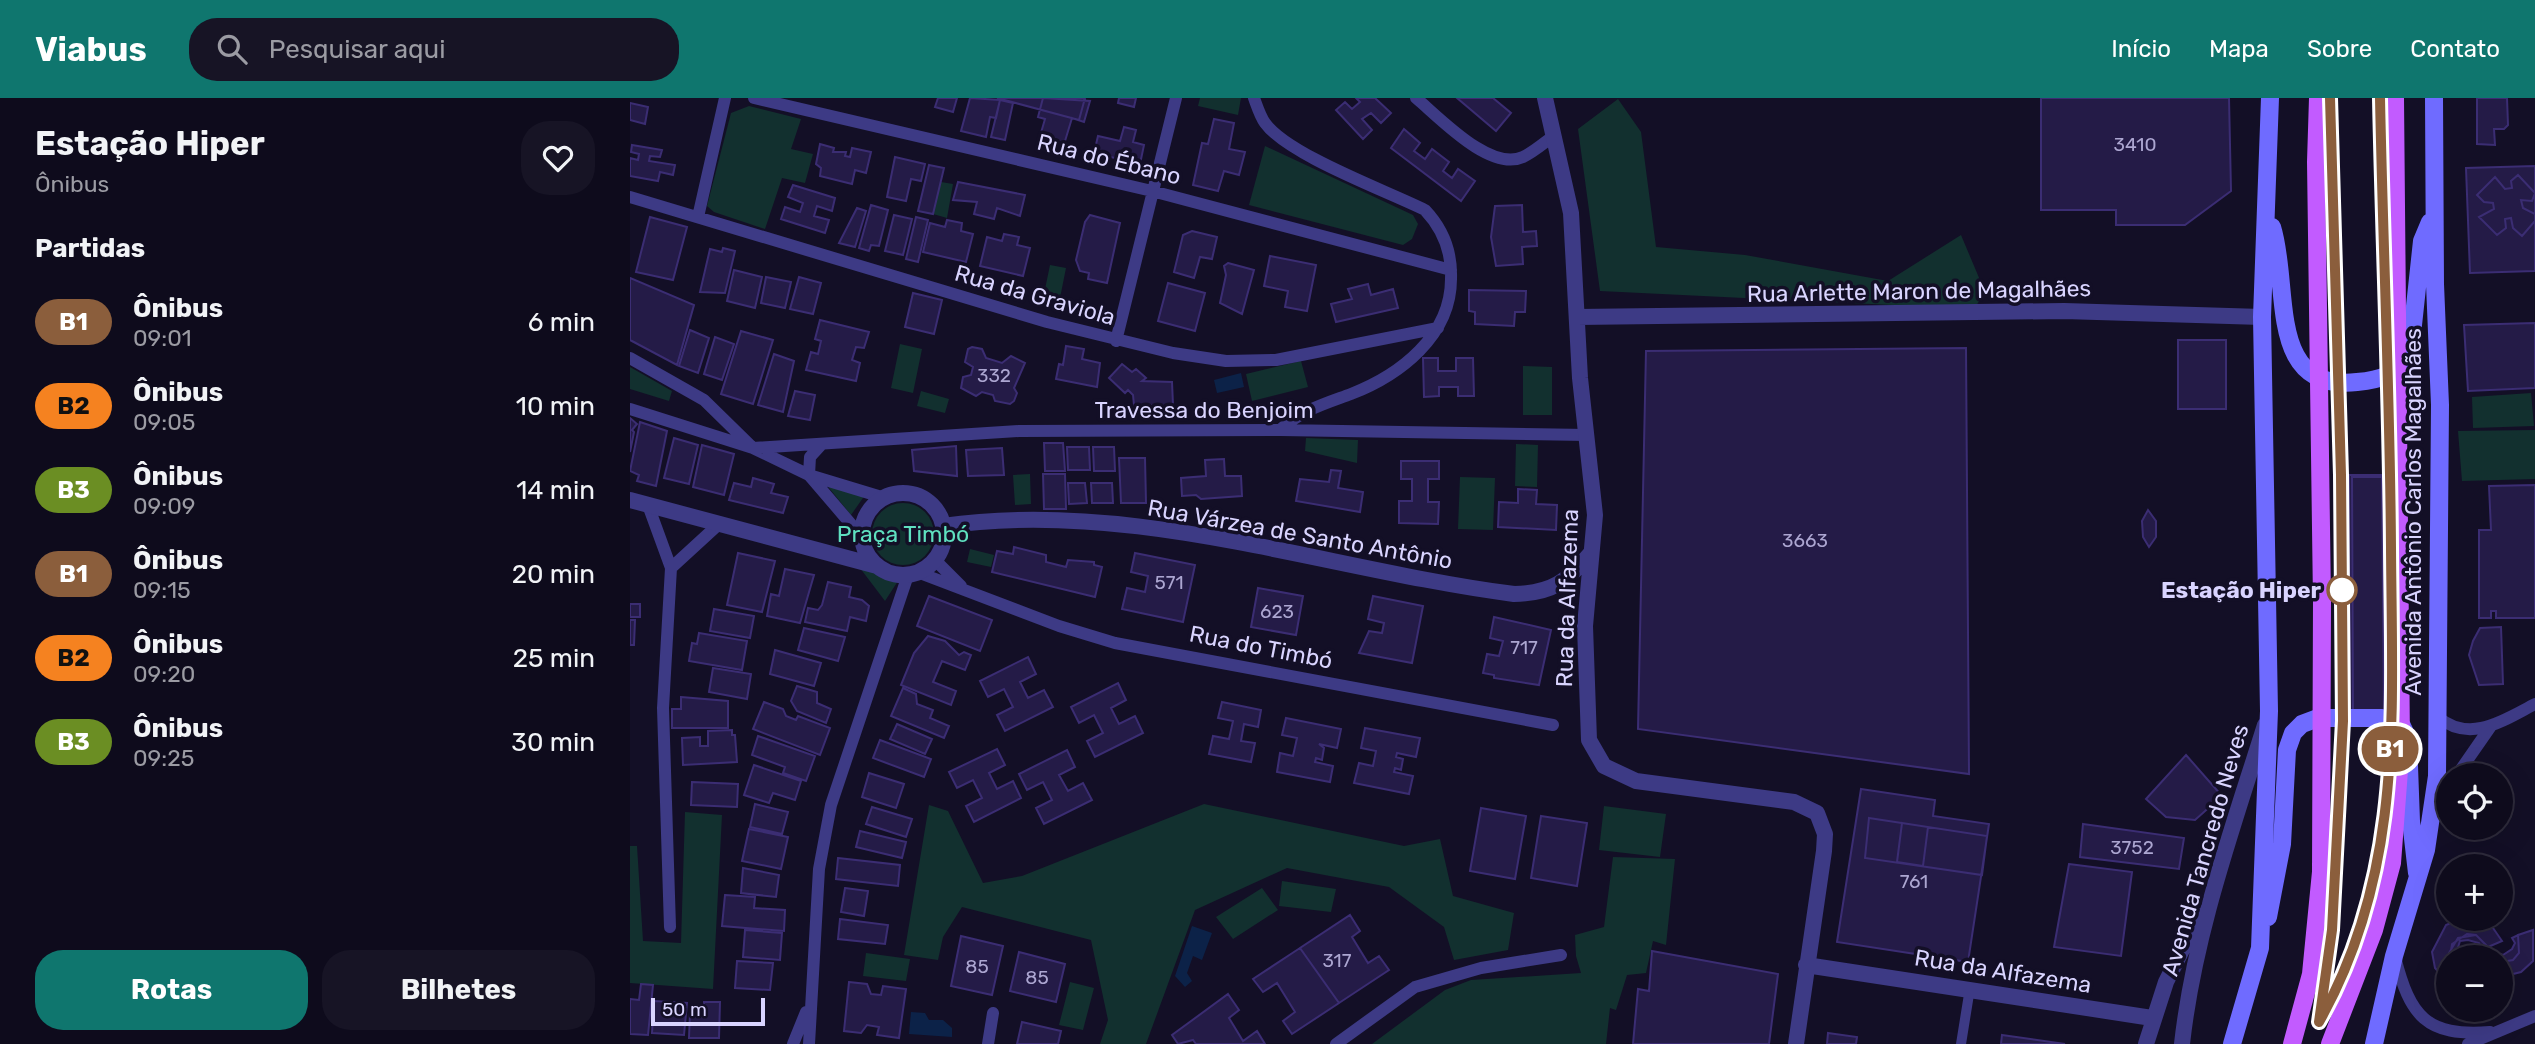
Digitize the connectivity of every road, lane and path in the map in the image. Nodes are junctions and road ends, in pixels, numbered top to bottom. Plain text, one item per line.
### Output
1 (725, 98) edge
2 (754, 98) edge
3 (1176, 98) edge
4 (1254, 98) edge
5 (1416, 98) edge
6 (1545, 98) edge
7 (2270, 98) edge
8 (2318, 98) edge
9 (2395, 98) edge
10 (2434, 98) edge
11 (1555, 135) junction
12 (1152, 191) junction
13 (630, 197) edge
14 (2266, 208) junction
15 (2434, 212) junction
16 (698, 217) junction
17 (1451, 270) junction
18 (1577, 317) junction
19 (2262, 317) junction
20 (1438, 328) junction
21 (1116, 341) junction
22 (630, 358) edge
23 (630, 409) edge
24 (1280, 430) junction
25 (1587, 435) junction
26 (821, 445) junction
27 (753, 449) junction
28 (809, 475) junction
29 (886, 498) junction
30 (630, 500) edge
31 (648, 505) junction
32 (719, 524) junction
33 (943, 526) junction
34 (862, 538) junction
35 (816, 548) junction
36 (1591, 553) junction
37 (935, 560) junction
38 (877, 566) junction
39 (671, 568) junction
40 (913, 573) junction
41 (966, 591) junction
42 (2535, 704) edge
43 (2269, 711) junction
44 (2438, 717) junction
45 (1553, 726) dead end
46 (2492, 726) junction
47 (2466, 763) edge
48 (2436, 814) edge
49 (2431, 824) junction
50 (2217, 880) junction
51 (2419, 880) junction
52 (670, 927) dead end
53 (2260, 948) junction
54 (1561, 955) dead end
55 (2394, 956) junction
56 (1806, 965) junction
57 (1970, 988) junction
58 (810, 1002) junction
59 (993, 1013) dead end
60 (2535, 1016) edge
61 (2152, 1018) junction
62 (2490, 1032) junction
63 (793, 1044) edge
64 (809, 1044) edge
65 (988, 1044) edge
66 (1336, 1044) edge
67 (1796, 1044) edge
68 (1961, 1044) edge
69 (2146, 1044) edge
70 (2182, 1044) edge
71 (2232, 1044) edge
72 (2292, 1044) edge
73 (2330, 1044) edge
74 (2374, 1044) edge
75 (2468, 1044) edge

1 - 16 street
2 - 12 street, Rua do Ébano
3 - 12 street
4 - 17 street
5 - 11 street
6 - 11 street, Rua da Alfazema
7 - 14 main road
8 - 72 main road
9 - 73 main road, Avenida Antônio Carlos Magalhães
10 - 15 main road, Avenida Antônio Carlos Magalhães
11 - 18 street, Rua da Alfazema
12 - 17 street, Rua do Ébano
12 - 21 street
13 - 16 street, Rua da Graviola
14 - 15 main road
14 - 19 main road
15 - 44 main road, Avenida Antônio Carlos Magalhães
16 - 21 street, Rua da Graviola
17 - 20 street
18 - 19 street, Rua Arlette Maron de Magalhães
18 - 25 street, Rua da Alfazema
19 - 43 main road
20 - 21 street, Rua da Graviola
20 - 24 street
22 - 27 street
23 - 27 street
24 - 25 street, Travessa do Benjoim
24 - 26 street, Travessa do Benjoim
25 - 36 street, Rua da Alfazema
26 - 27 street, Travessa do Benjoim
26 - 28 street
27 - 28 street
28 - 29 street
28 - 34 street
29 - 33 street
29 - 34 street
30 - 31 street
31 - 32 street
31 - 39 street
32 - 35 street
32 - 39 street
33 - 36 street, Rua Várzea de Santo Antônio
33 - 37 street
34 - 35 street
34 - 38 street
35 - 38 street
36 - 56 street, Rua da Alfazema
37 - 40 street
37 - 41 street, Rua do Timbó
38 - 40 street
39 - 52 street
40 - 41 street, Rua do Timbó
40 - 58 street
41 - 45 street, Rua do Timbó
42 - 46 street
43 - 50 street, Avenida Tancredo Neves
43 - 53 main road
44 - 46 street
44 - 49 main road, Avenida Antônio Carlos Magalhães
46 - 47 street
48 - 49 street
49 - 51 main road, Avenida Antônio Carlos Magalhães
50 - 61 street
50 - 70 street, Avenida Tancredo Neves
51 - 53 main road
51 - 55 main road, Avenida Antônio Carlos Magalhães
53 - 71 main road
54 - 66 street
55 - 62 street
55 - 74 main road, Avenida Antônio Carlos Magalhães
56 - 57 street, Rua da Alfazema
56 - 67 street, Rua da Alfazema
57 - 61 street, Rua da Alfazema
57 - 68 street
58 - 63 street
58 - 64 street
59 - 65 street
60 - 62 street
61 - 69 street
62 - 75 street

